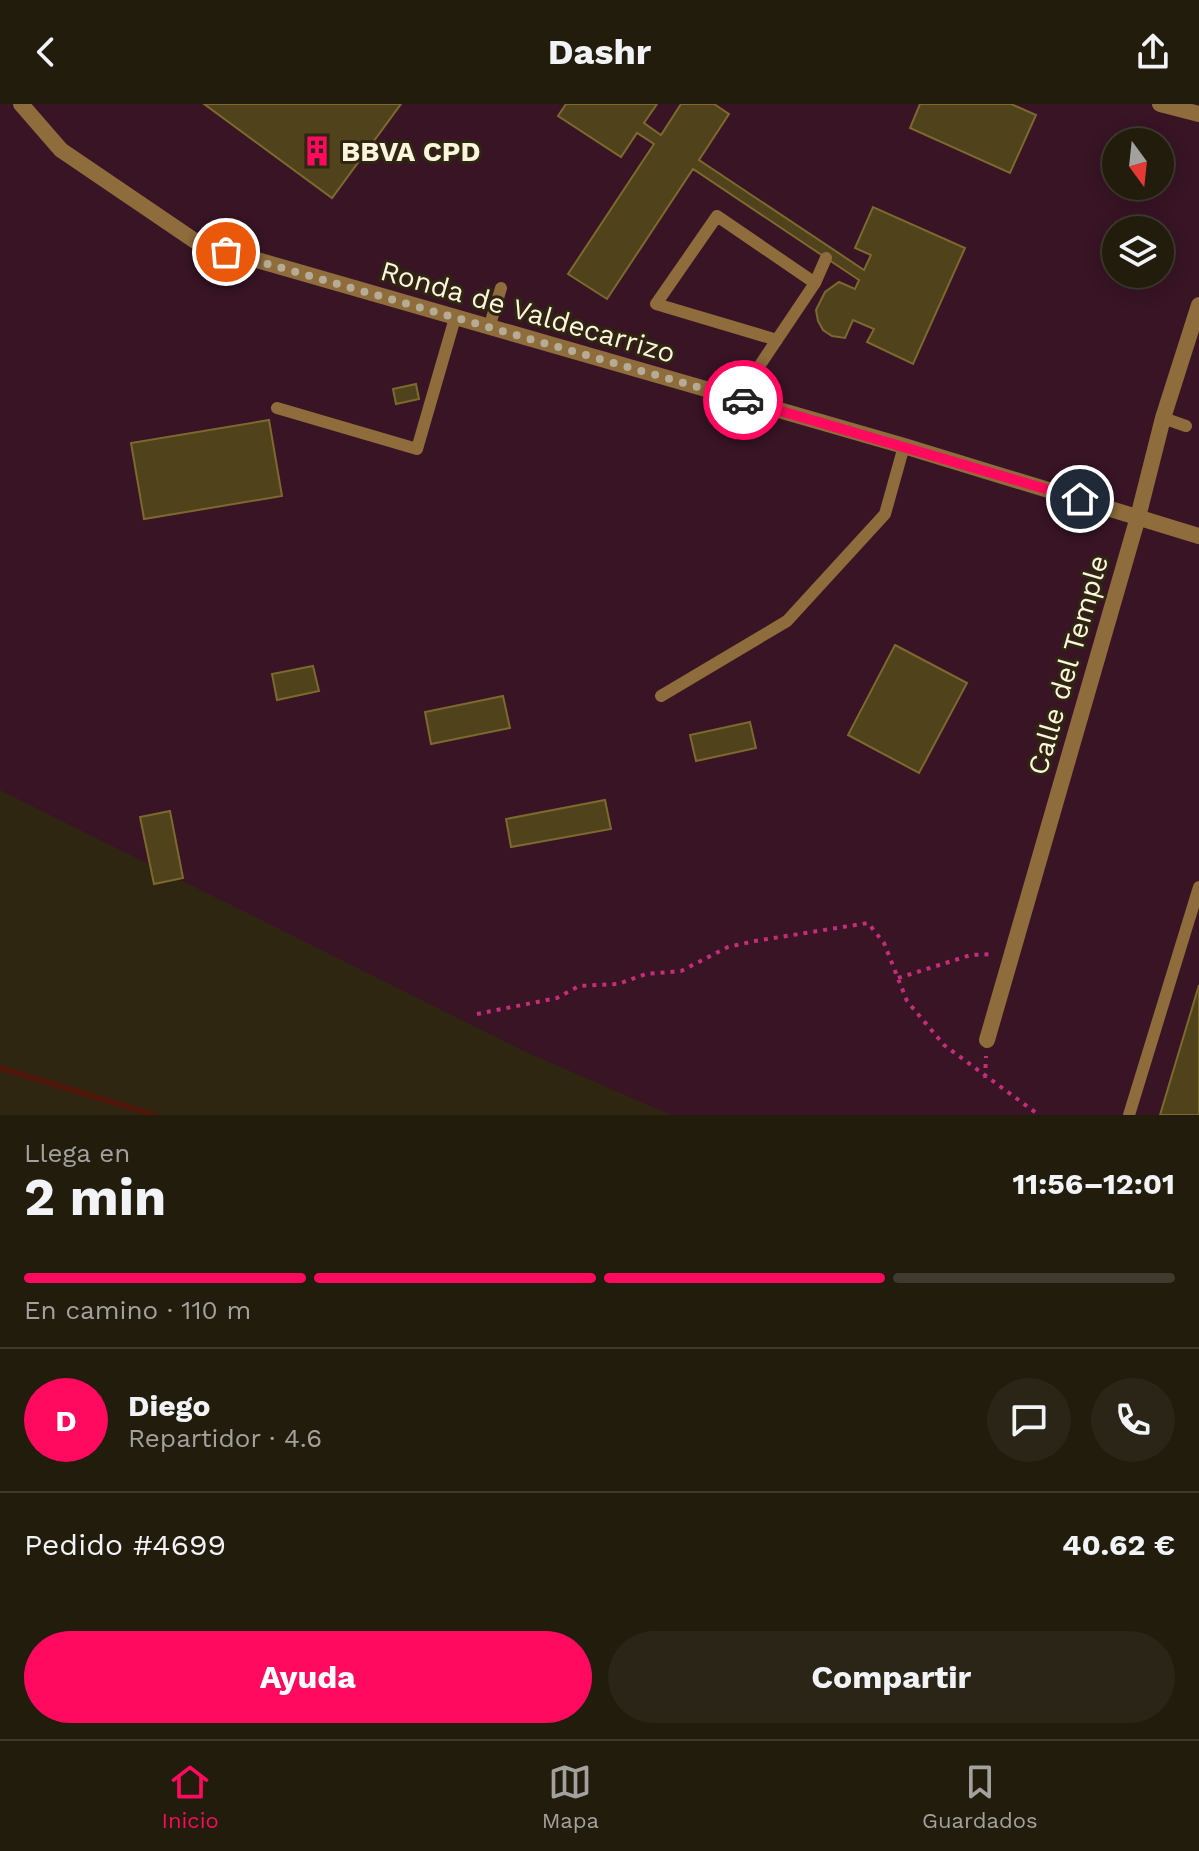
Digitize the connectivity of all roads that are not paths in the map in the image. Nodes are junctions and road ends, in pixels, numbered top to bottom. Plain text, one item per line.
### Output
1 (21, 104) edge
2 (1160, 104) edge
3 (1199, 114) edge
4 (826, 258) dead end
5 (815, 283) junction
6 (501, 288) dead end
7 (1199, 305) edge
8 (455, 318) junction
9 (489, 328) junction
10 (777, 340) junction
11 (747, 401) junction
12 (277, 408) dead end
13 (1163, 418) junction
14 (1186, 426) dead end
15 (904, 446) junction
16 (1138, 517) junction
17 (1199, 536) edge
18 (661, 696) dead end
19 (1199, 887) edge
20 (987, 1040) dead end
21 (1129, 1115) edge

1 - 8 street, Ronda de Valdecarrizo
2 - 3 street
4 - 5 lane
5 - 10 lane
5 - 10 lane
6 - 9 lane
7 - 13 street, Calle del Temple
8 - 9 street, Ronda de Valdecarrizo
8 - 12 lane
9 - 11 street, Ronda de Valdecarrizo
10 - 11 lane
11 - 15 street, Ronda de Valdecarrizo
13 - 14 lane
13 - 16 street, Calle del Temple
15 - 16 street, Ronda de Valdecarrizo
15 - 18 lane
16 - 17 street, Ronda de Valdecarrizo
16 - 20 street, Calle del Temple
19 - 21 lane

